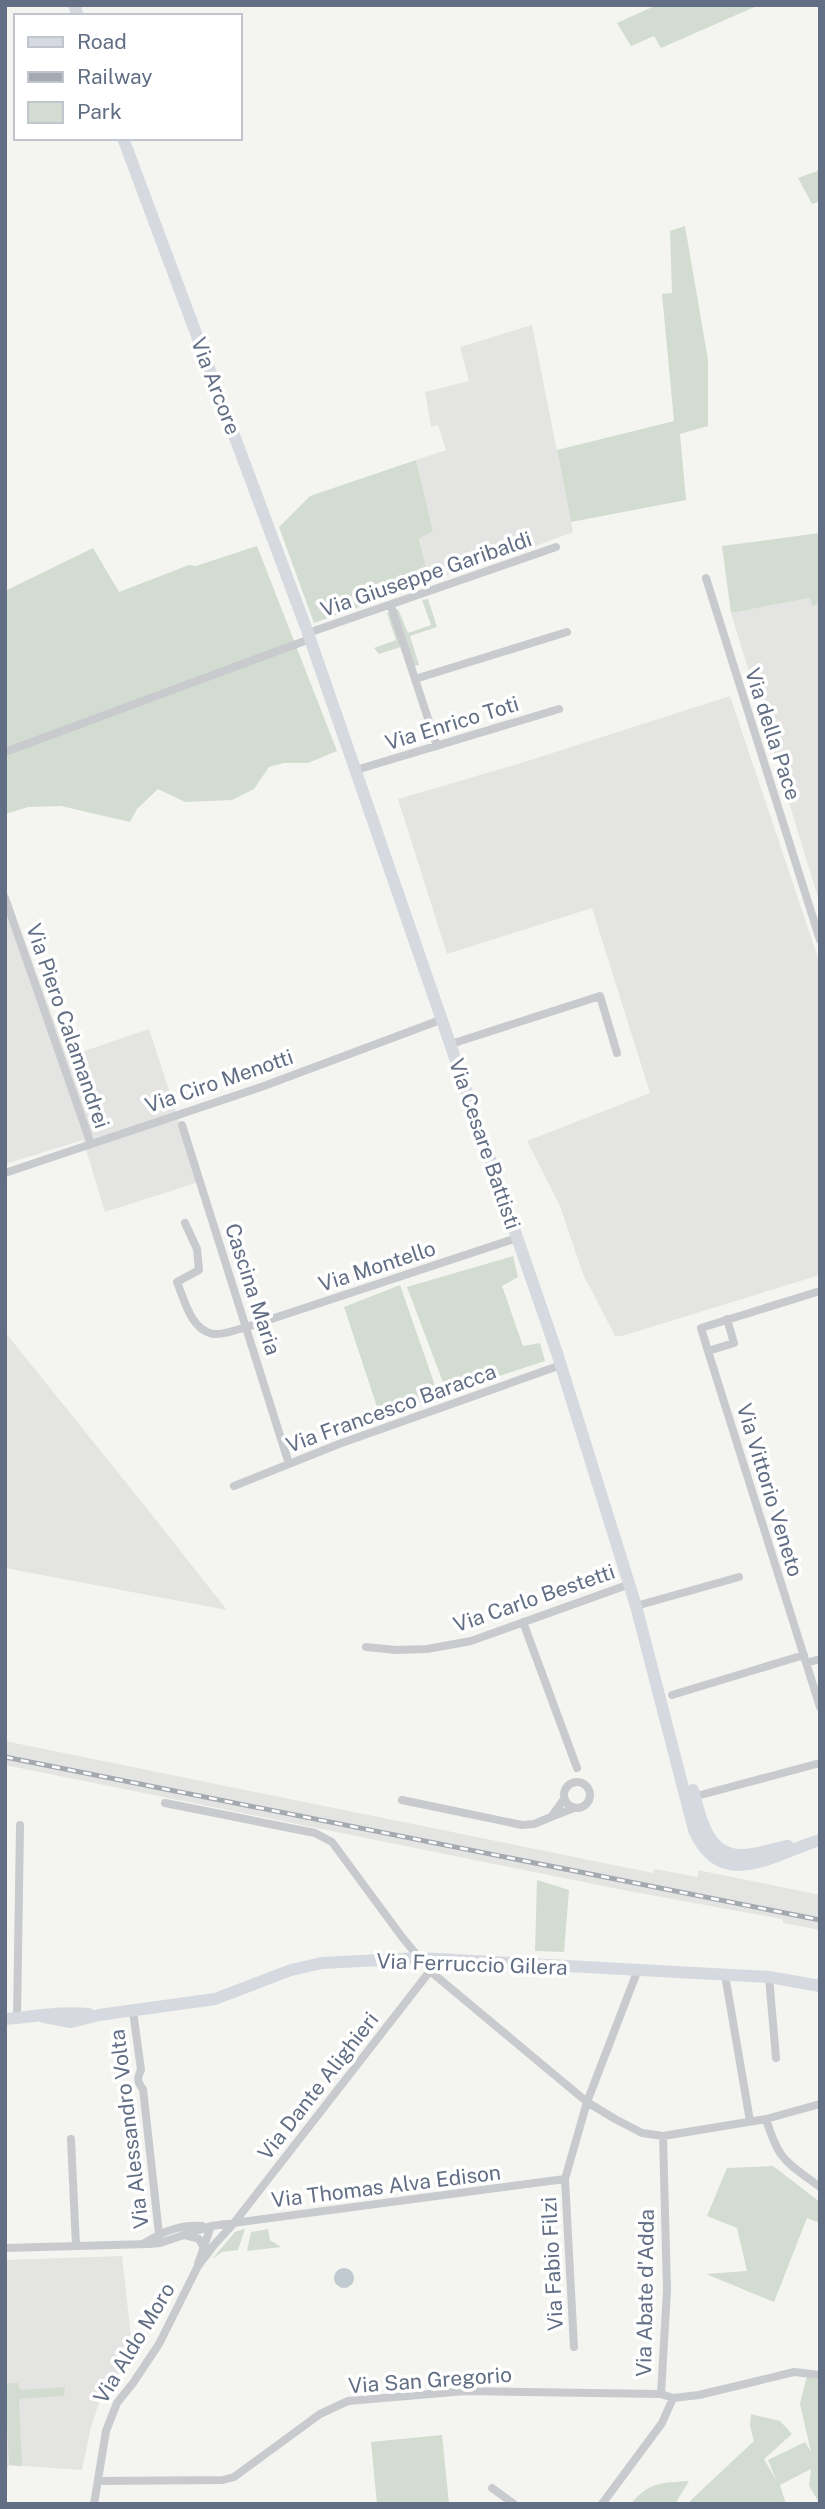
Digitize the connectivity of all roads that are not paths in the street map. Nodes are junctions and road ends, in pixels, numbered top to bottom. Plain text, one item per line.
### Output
1 (124, 140) edge
2 (556, 547) dead end
3 (706, 578) dead end
4 (391, 606) junction
5 (567, 632) dead end
6 (309, 636) junction
7 (415, 679) junction
8 (559, 709) dead end
9 (437, 746) junction
10 (5, 752) edge
11 (356, 770) junction
12 (5, 898) edge
13 (9, 919) edge
14 (820, 940) edge
15 (443, 1019) junction
16 (451, 1044) junction
17 (617, 1053) dead end
18 (182, 1125) dead end
19 (91, 1144) junction
20 (7, 1171) edge
21 (185, 1223) dead end
22 (517, 1238) junction
23 (820, 1291) edge
24 (727, 1319) junction
25 (247, 1328) junction
26 (709, 1351) junction
27 (561, 1366) junction
28 (289, 1464) junction
29 (234, 1486) dead end
30 (739, 1577) dead end
31 (630, 1584) junction
32 (636, 1606) junction
33 (523, 1622) junction
34 (366, 1647) dead end
35 (805, 1659) junction
36 (820, 1659) edge
37 (672, 1695) dead end
38 (820, 1707) edge
39 (820, 1763) edge
40 (579, 1783) junction
41 (691, 1798) junction
42 (564, 1799) junction
43 (402, 1800) dead end
44 (165, 1803) dead end
45 (574, 1808) junction
46 (551, 1816) junction
47 (20, 1825) dead end
48 (814, 1841) edge
49 (419, 1958) junction
50 (430, 1971) junction
51 (637, 1972) junction
52 (725, 1975) junction
53 (769, 1977) junction
54 (820, 1986) edge
55 (133, 2011) junction
56 (11, 2019) edge
57 (776, 2058) dead end
58 (587, 2102) junction
59 (820, 2104) edge
60 (766, 2119) junction
61 (750, 2122) junction
62 (663, 2136) junction
63 (71, 2139) dead end
64 (565, 2179) junction
65 (820, 2187) edge
66 (234, 2223) junction
67 (211, 2226) junction
68 (184, 2235) junction
69 (160, 2239) junction
70 (76, 2246) junction
71 (203, 2246) junction
72 (5, 2248) edge
73 (198, 2266) junction
74 (574, 2347) dead end
75 (820, 2375) edge
76 (661, 2394) junction
77 (673, 2398) junction
78 (97, 2481) junction
79 (492, 2488) dead end
80 (94, 2504) edge
81 (514, 2504) edge
82 (602, 2504) edge

1 - 6 street, Via Arcore
2 - 4 street, Via Giuseppe Garibaldi
3 - 14 street, Via della Pace
4 - 6 street, Via Giuseppe Garibaldi
4 - 7 street
5 - 7 street
6 - 10 street, Via Giuseppe Garibaldi
6 - 11 street, Via Cesare Battisti
7 - 9 street
8 - 9 street, Via Enrico Toti
9 - 11 street, Via Enrico Toti
11 - 15 street, Via Cesare Battisti
12 - 13 street, Via Piero Calamandrei
13 - 19 street, Via Piero Calamandrei
15 - 16 street, Via Cesare Battisti
15 - 19 street, Via Ciro Menotti
16 - 17 street
16 - 22 street, Via Cesare Battisti
18 - 25 street, Cascina Maria
19 - 20 street, Via Ciro Menotti
21 - 25 street, Via Montello
22 - 25 street, Via Montello
22 - 27 street, Via Cesare Battisti
23 - 24 street
24 - 26 street
24 - 26 street
25 - 28 street, Cascina Maria
26 - 35 street, Via Vittorio Veneto
27 - 28 street, Via Francesco Baracca
27 - 31 street, Via Cesare Battisti
28 - 29 street, Via Francesco Baracca
30 - 32 street
31 - 32 street, Via Cesare Battisti
31 - 33 street, Via Carlo Bestetti
32 - 41 street, Via Cesare Battisti
33 - 34 street, Via Carlo Bestetti
33 - 40 street
35 - 36 street
35 - 37 street
35 - 38 street, Via Vittorio Veneto
39 - 41 street
40 - 42 street
40 - 45 street
41 - 48 street, Via Cesare Battisti
42 - 45 street
42 - 46 street
43 - 46 street
44 - 49 street
45 - 46 street
47 - 56 street
49 - 50 street
49 - 51 street, Via Ferruccio Gilera
49 - 55 street, Via Ferruccio Gilera
50 - 58 street
50 - 66 street, Via Dante Alighieri
51 - 52 street, Via Ferruccio Gilera
51 - 58 street, Via Fabio Filzi
52 - 53 street, Via Ferruccio Gilera
52 - 61 street
53 - 54 street, Via Ferruccio Gilera
53 - 57 street
55 - 56 street, Via Ferruccio Gilera
55 - 69 street, Via Alessandro Volta
58 - 62 street
58 - 64 street, Via Fabio Filzi
59 - 60 street
60 - 61 street
60 - 65 street
61 - 62 street
62 - 76 street, Via Abate d'Adda
63 - 70 street
64 - 66 street, Via Thomas Alva Edison
64 - 74 street, Via Fabio Filzi
66 - 67 street, Via Thomas Alva Edison
66 - 73 street, Via Aldo Moro
67 - 68 street, Via Thomas Alva Edison
67 - 69 street, Via Thomas Alva Edison
67 - 71 street, Via Aldo Moro
68 - 69 street, Via Thomas Alva Edison
68 - 71 street
69 - 70 street, Via Thomas Alva Edison
70 - 72 street, Via Thomas Alva Edison
71 - 73 street, Via Aldo Moro
73 - 78 street, Via Aldo Moro
75 - 77 street
76 - 77 street, Via Abate d'Adda
76 - 78 street, Via San Gregorio
77 - 82 street, Via Abate d'Adda
78 - 80 street, Via Aldo Moro
79 - 81 street

